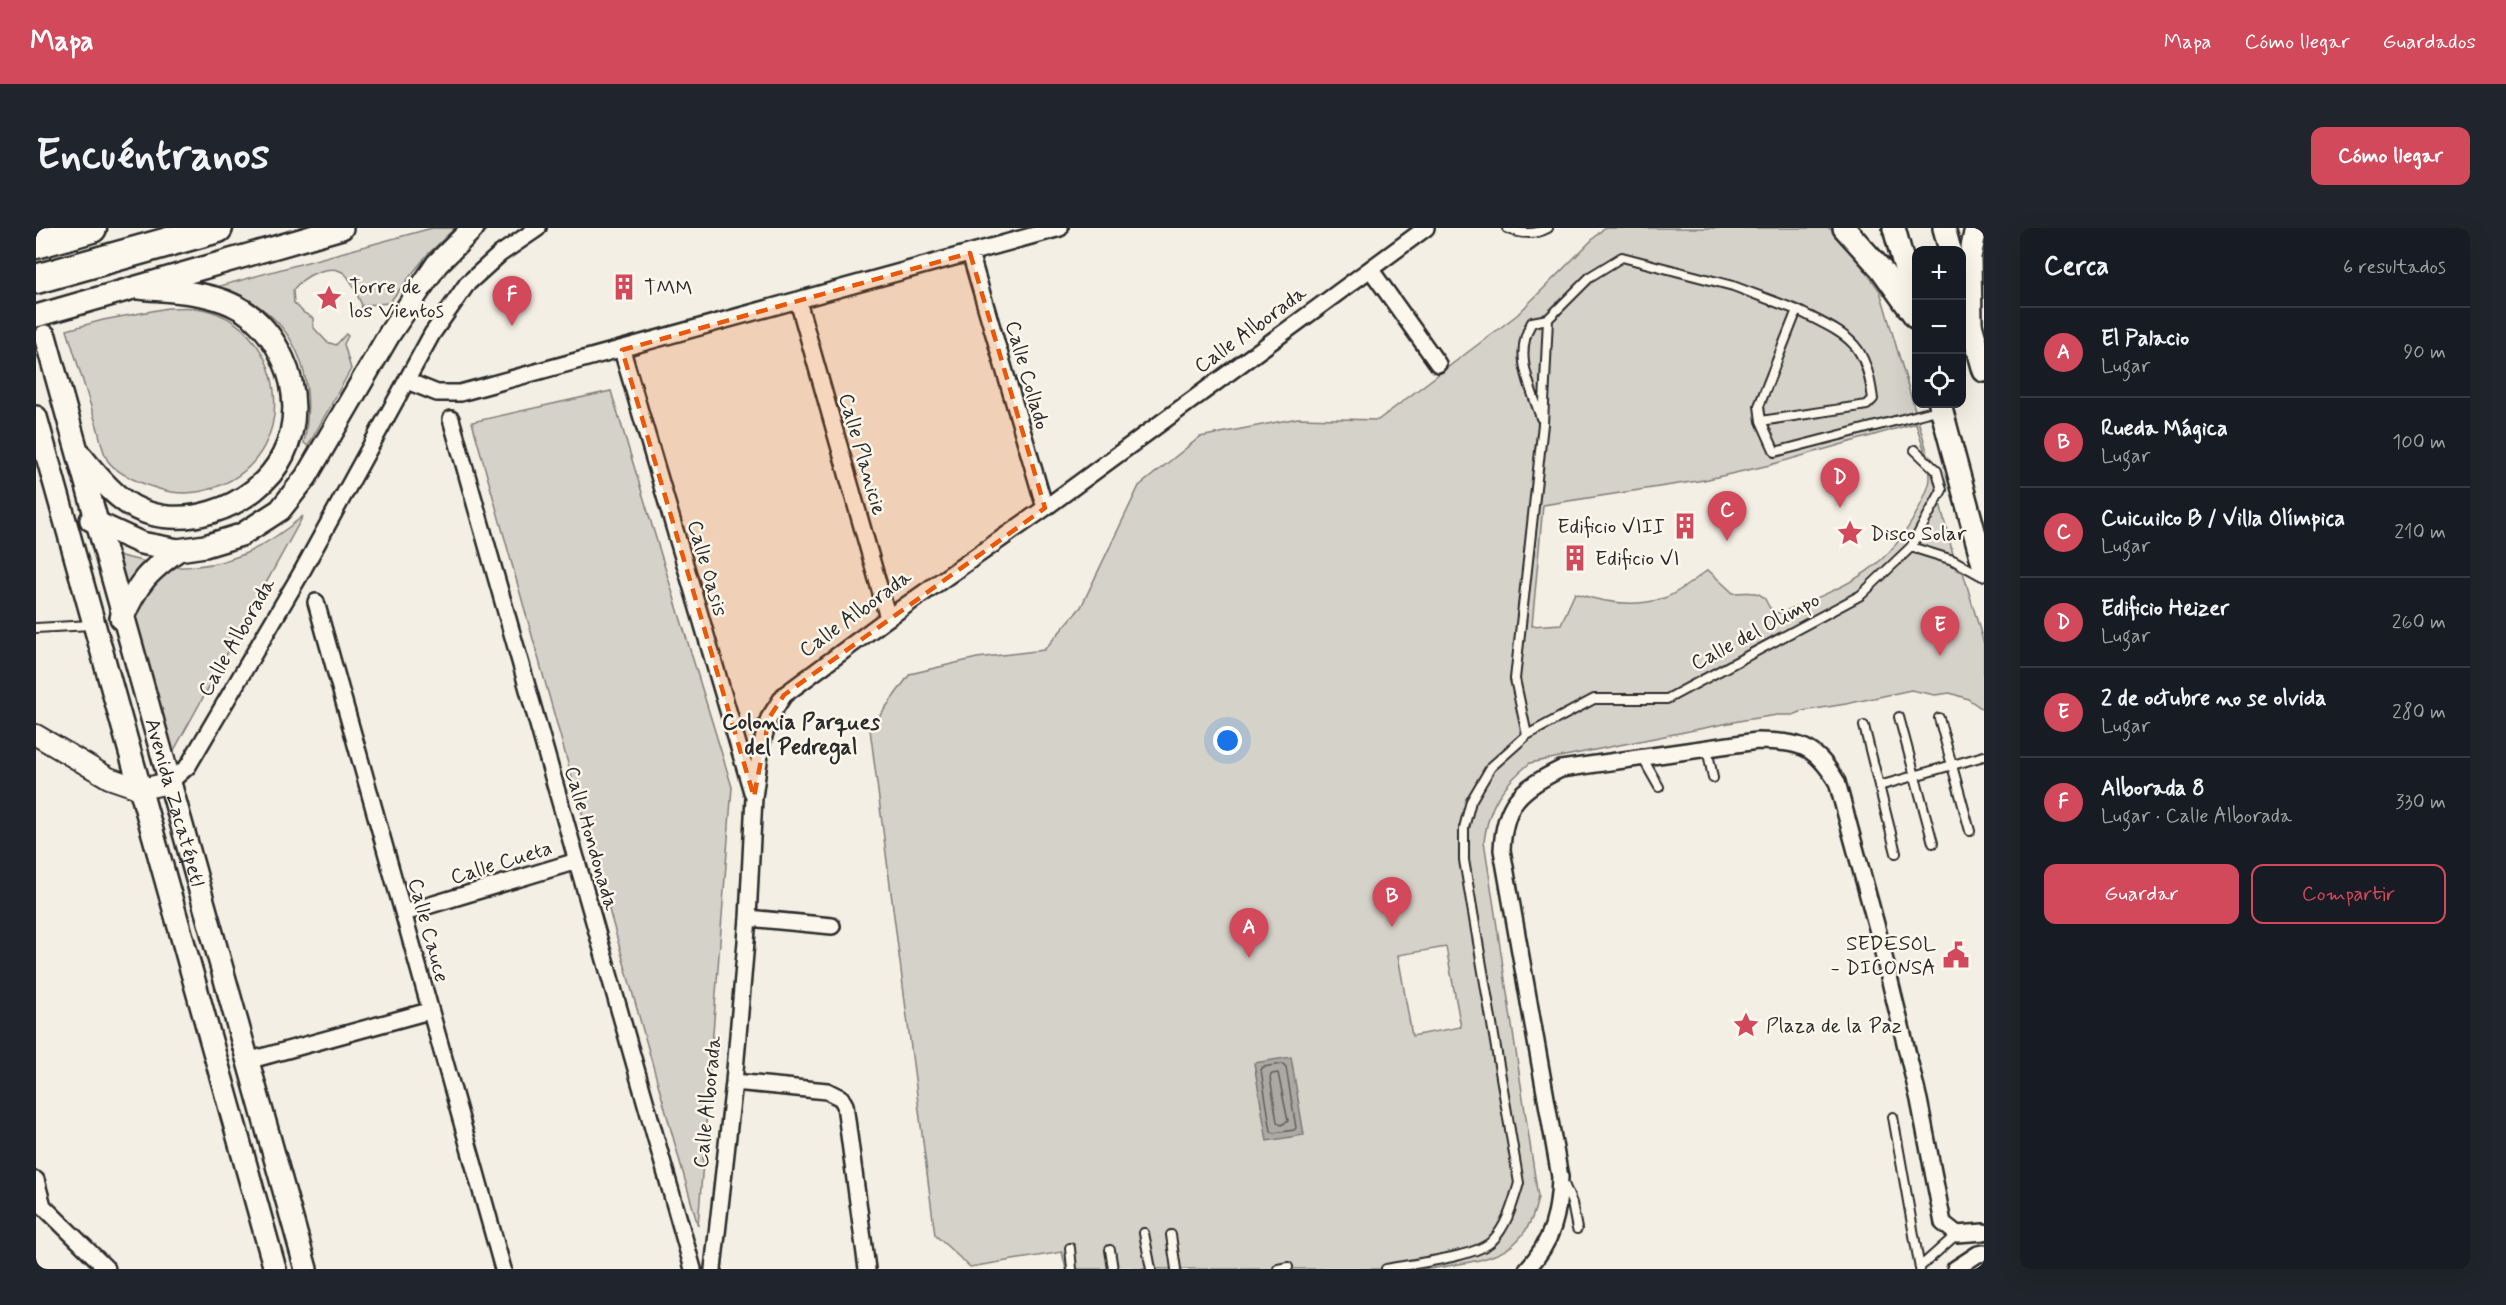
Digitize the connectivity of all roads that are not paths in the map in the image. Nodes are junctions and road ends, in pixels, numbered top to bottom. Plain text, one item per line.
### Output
1 (92, 228) edge
2 (150, 228) edge
3 (218, 228) edge
4 (342, 228) edge
5 (473, 228) edge
6 (538, 228) edge
7 (1060, 228) edge
8 (1426, 228) edge
9 (1507, 228) edge
10 (1548, 228) edge
11 (1844, 228) edge
12 (1894, 228) edge
13 (1944, 228) edge
14 (1976, 228) edge
15 (36, 244) edge
16 (1949, 246) edge
17 (970, 253) junction
18 (36, 260) edge
19 (1371, 270) junction
20 (36, 279) edge
21 (138, 288) junction
22 (1914, 300) edge
23 (1966, 300) edge
24 (798, 301) junction
25 (1797, 310) junction
26 (1912, 311) edge
27 (36, 316) edge
28 (1548, 319) junction
29 (1974, 324) junction
30 (45, 336) dead end
31 (622, 350) junction
32 (1438, 364) dead end
33 (1984, 370) edge
34 (407, 381) junction
35 (1934, 408) edge
36 (1942, 408) edge
37 (36, 417) edge
38 (451, 419) dead end
39 (1761, 421) junction
40 (1543, 424) junction
41 (1915, 450) dead end
42 (78, 452) junction
43 (60, 500) junction
44 (1045, 508) junction
45 (98, 525) junction
46 (1911, 547) junction
47 (178, 550) junction
48 (1984, 568) edge
49 (1984, 577) edge
50 (315, 602) dead end
51 (123, 618) junction
52 (888, 618) junction
53 (96, 625) junction
54 (36, 628) edge
55 (1899, 717) dead end
56 (1940, 718) dead end
57 (1864, 726) dead end
58 (36, 735) edge
59 (1527, 735) junction
60 (1707, 748) junction
61 (1984, 756) edge
62 (1642, 758) junction
63 (1953, 765) junction
64 (1915, 776) junction
65 (1713, 778) dead end
66 (169, 783) junction
67 (1879, 786) junction
68 (1659, 787) dead end
69 (141, 789) junction
70 (754, 798) junction
71 (1970, 831) dead end
72 (1933, 843) dead end
73 (1896, 853) dead end
74 (577, 861) junction
75 (404, 913) junction
76 (748, 918) junction
77 (832, 926) dead end
78 (429, 1011) junction
79 (248, 1061) junction
80 (734, 1082) junction
81 (1893, 1117) dead end
82 (1560, 1177) junction
83 (36, 1180) edge
84 (40, 1202) edge
85 (1576, 1230) dead end
86 (1984, 1232) edge
87 (1144, 1233) dead end
88 (1957, 1234) junction
89 (1171, 1235) dead end
90 (1070, 1248) dead end
91 (1110, 1250) dead end
92 (1984, 1253) edge
93 (1288, 1267) dead end
94 (1920, 1268) edge
95 (107, 1269) edge
96 (275, 1269) edge
97 (306, 1269) edge
98 (503, 1269) edge
99 (693, 1269) edge
100 (713, 1269) edge
101 (867, 1269) edge
102 (1072, 1269) edge
103 (1113, 1269) edge
104 (1151, 1269) edge
105 (1176, 1269) edge
106 (1278, 1269) edge
107 (1386, 1269) edge
108 (1527, 1269) edge
109 (1955, 1269) edge

1 - 15 highway
2 - 18 highway
3 - 20 highway
4 - 21 main road
5 - 47 main road
6 - 34 street, Calle Alborada
7 - 17 street
8 - 19 street, Calle Alborada
9 - 10 lane
11 - 26 main road
12 - 22 main road
13 - 16 main road
14 - 29 main road
17 - 24 street
17 - 44 street, Calle Collado
19 - 32 street
19 - 44 street, Calle Alborada
21 - 27 main road
21 - 42 main road
23 - 29 main road
24 - 31 street
24 - 52 street, Calle Planicie
25 - 28 lane
25 - 39 lane
25 - 39 lane
28 - 40 lane
28 - 40 lane
29 - 33 main road
30 - 42 main road, Avenida Zacatépetl
31 - 34 street
31 - 70 street, Calle Oasis
34 - 66 street, Calle Alborada
35 - 39 lane
36 - 48 main road
37 - 43 main road, Avenida Zacatépetl
38 - 74 street, Calle Hondonada
40 - 59 lane
41 - 46 lane, Calle del Olimpo
42 - 45 main road, Avenida Zacatépetl
43 - 45 main road
43 - 53 main road, Avenida Zacatépetl
44 - 52 street, Calle Alborada
45 - 47 main road
45 - 51 main road, Avenida Zacatépetl
46 - 49 lane
46 - 59 lane, Calle del Olimpo
47 - 51 main road
50 - 75 street, Calle Cauce
51 - 53 main road
51 - 66 main road, Avenida Zacatépetl
52 - 70 street, Calle Alborada
53 - 54 lane
53 - 69 main road, Avenida Zacatépetl
55 - 64 lane
56 - 63 lane
57 - 67 lane
58 - 69 street
59 - 107 lane, Calle del Olimpo
60 - 62 street
60 - 65 lane
60 - 88 street
61 - 63 lane
62 - 68 lane
62 - 82 street
63 - 64 lane
63 - 71 lane
64 - 67 lane
64 - 72 lane
66 - 69 street
66 - 79 main road, Avenida Zacatépetl
67 - 73 lane
69 - 96 main road, Avenida Zacatépetl
70 - 76 street, Calle Alborada
74 - 75 street, Calle Cueta
74 - 99 street, Calle Hondonada
75 - 78 street, Calle Cauce
76 - 77 street
76 - 80 street, Calle Alborada
78 - 79 street
78 - 98 street, Calle Cauce
79 - 97 main road, Avenida Zacatépetl
80 - 100 street, Calle Alborada
80 - 101 street
81 - 94 lane
82 - 85 lane
82 - 108 street
83 - 84 street
84 - 95 street
86 - 88 street
87 - 104 lane
88 - 94 lane
89 - 105 lane
90 - 102 lane
91 - 103 lane
92 - 109 street
93 - 106 lane

